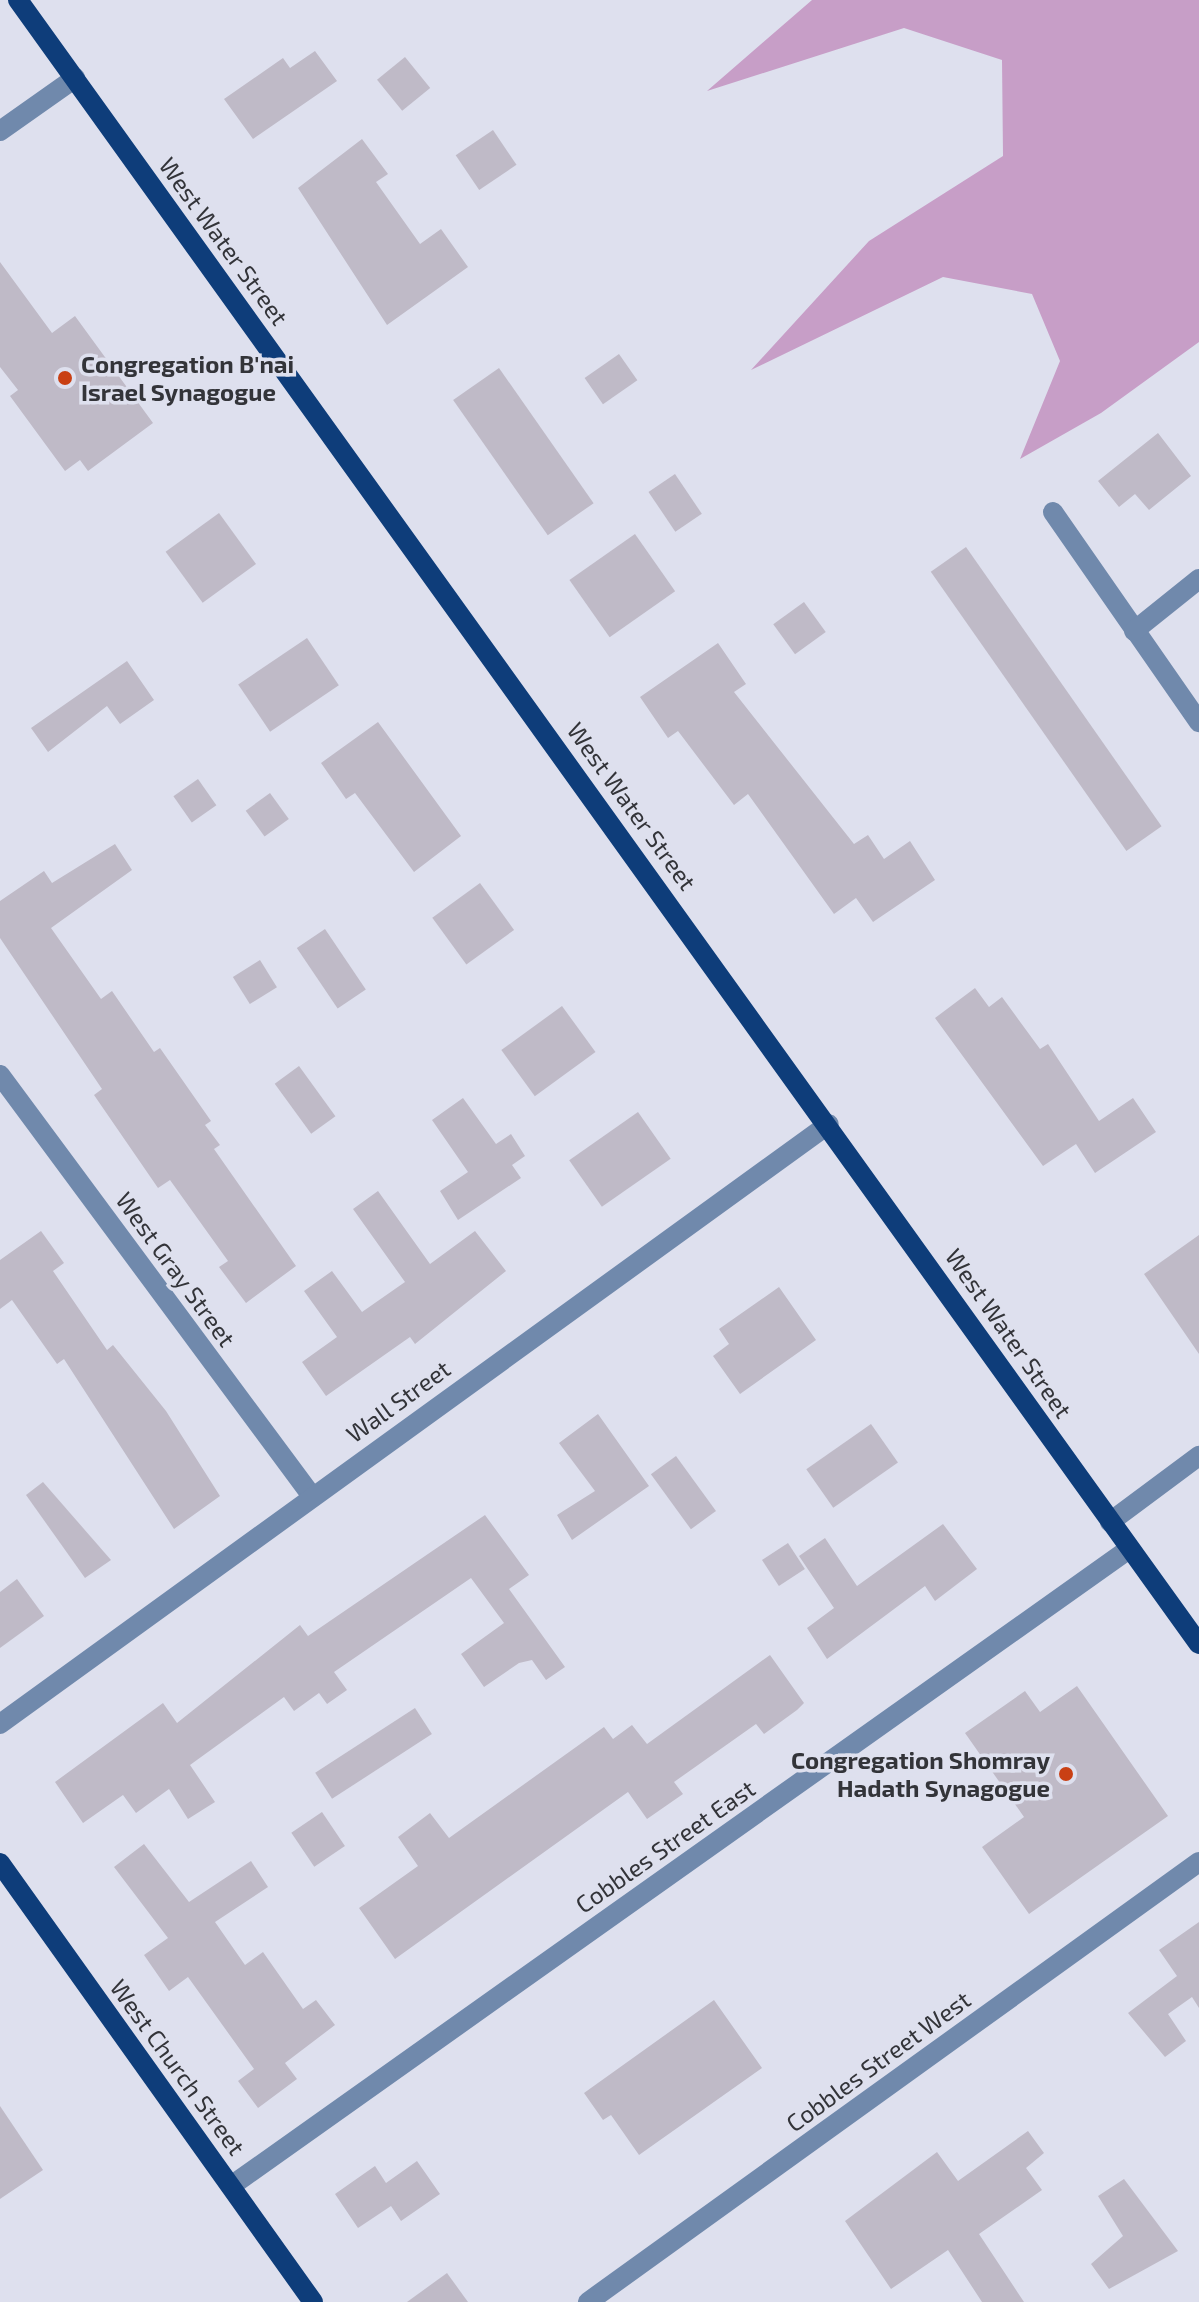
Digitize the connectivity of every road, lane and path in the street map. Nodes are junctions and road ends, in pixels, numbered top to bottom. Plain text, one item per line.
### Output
1 (18, 0) edge
2 (75, 78) junction
3 (0, 131) edge
4 (1053, 512) dead end
5 (1199, 579) edge
6 (1134, 631) junction
7 (1199, 722) edge
8 (0, 1075) edge
9 (829, 1124) junction
10 (1199, 1456) edge
11 (311, 1495) junction
12 (1110, 1522) junction
13 (1129, 1549) junction
14 (1199, 1644) edge
15 (0, 1724) edge
16 (1199, 1862) edge
17 (0, 1863) edge
18 (231, 2186) junction
19 (313, 2302) edge
20 (588, 2302) edge

1 - 2 main road, West Water Street
2 - 3 street
2 - 9 main road, West Water Street
4 - 6 street
5 - 6 street
6 - 7 street
8 - 11 street, West Gray Street
9 - 11 street, Wall Street
9 - 12 main road, West Water Street
10 - 12 street
11 - 15 street, Wall Street
12 - 13 main road, West Water Street
13 - 14 main road, West Water Street
13 - 18 street, Cobbles Street East
16 - 20 street, Cobbles Street West
17 - 18 main road, West Church Street
18 - 19 main road, West Church Street

